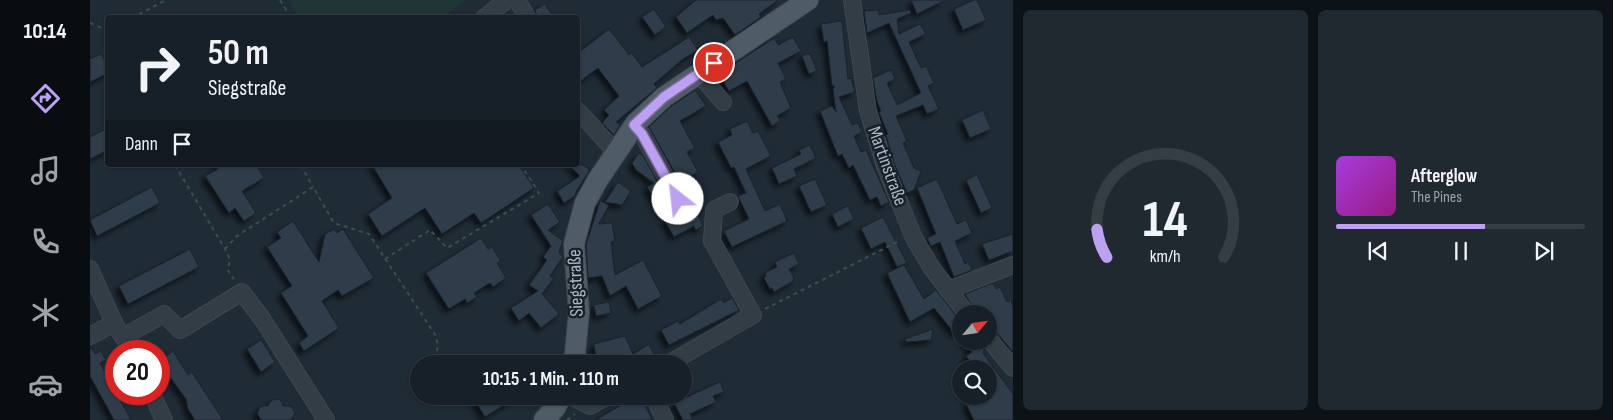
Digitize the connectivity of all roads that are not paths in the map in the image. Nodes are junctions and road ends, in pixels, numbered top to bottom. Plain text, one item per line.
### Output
1 (507, 0) edge
2 (517, 0) edge
3 (808, 0) edge
4 (852, 0) edge
5 (488, 15) edge
6 (526, 15) edge
7 (699, 74) junction
8 (723, 102) dead end
9 (580, 112) edge
10 (634, 125) junction
11 (616, 152) junction
12 (678, 199) dead end
13 (730, 202) dead end
14 (1013, 265) edge
15 (90, 269) edge
16 (948, 290) junction
17 (960, 305) edge
18 (114, 322) junction
19 (90, 336) edge
20 (126, 340) edge
21 (131, 340) edge
22 (998, 350) edge
23 (575, 355) edge
24 (684, 355) edge
25 (1013, 368) edge
26 (157, 405) edge
27 (556, 405) edge
28 (658, 405) edge
29 (164, 420) edge
30 (326, 420) edge
31 (544, 420) edge
32 (665, 420) edge

1 - 5 street
2 - 6 street
3 - 7 main road, Siegstraße
4 - 16 street, Martinstraße
7 - 8 street
7 - 10 main road, Siegstraße
9 - 11 street
10 - 11 main road, Siegstraße
10 - 12 street
11 - 23 main road, Siegstraße
13 - 24 street
14 - 16 street
15 - 18 street
16 - 17 street, Martinstraße
18 - 19 street
18 - 20 street
21 - 30 street
22 - 25 street
26 - 29 street
27 - 31 main road
28 - 32 street

